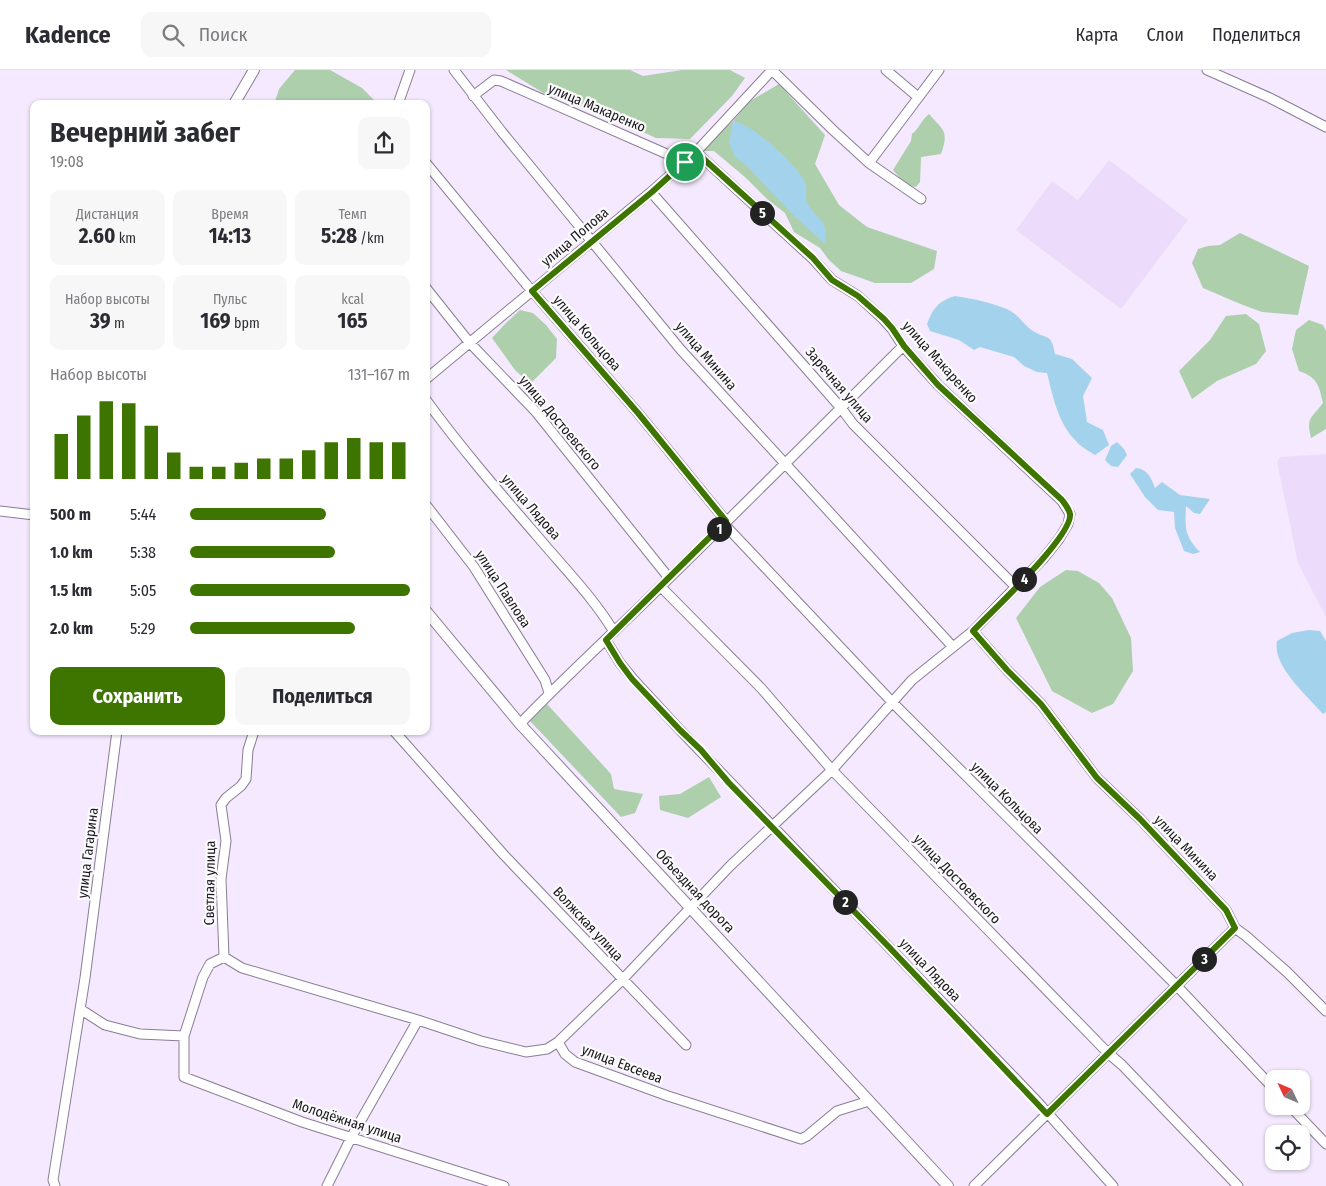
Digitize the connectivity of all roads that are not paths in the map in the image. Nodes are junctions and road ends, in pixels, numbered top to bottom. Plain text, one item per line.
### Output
1 (254, 70) edge
2 (410, 70) edge
3 (454, 70) edge
4 (772, 70) edge
5 (886, 70) edge
6 (939, 70) edge
7 (1207, 70) edge
8 (473, 96) junction
9 (918, 97) junction
10 (236, 100) edge
11 (399, 100) edge
12 (1326, 127) edge
13 (696, 152) junction
14 (685, 162) junction
15 (869, 163) junction
16 (430, 168) edge
17 (652, 192) junction
18 (921, 199) dead end
19 (592, 242) junction
20 (532, 291) junction
21 (430, 294) edge
22 (469, 342) junction
23 (904, 346) junction
24 (430, 376) edge
25 (430, 405) edge
26 (841, 408) junction
27 (785, 465) junction
28 (430, 510) edge
29 (0, 511) edge
30 (30, 515) edge
31 (725, 523) junction
32 (669, 578) junction
33 (661, 586) junction
34 (1016, 587) junction
35 (430, 616) edge
36 (973, 631) junction
37 (614, 632) junction
38 (606, 640) junction
39 (953, 647) junction
40 (549, 693) junction
41 (893, 703) junction
42 (520, 724) junction
43 (117, 735) edge
44 (253, 735) edge
45 (398, 735) edge
46 (832, 770) junction
47 (772, 827) junction
48 (691, 907) junction
49 (1235, 928) junction
50 (224, 956) junction
51 (622, 980) junction
52 (1176, 986) junction
53 (80, 1009) junction
54 (1326, 1011) edge
55 (418, 1020) junction
56 (184, 1036) junction
57 (558, 1042) junction
58 (686, 1045) dead end
59 (1108, 1053) junction
60 (1265, 1080) edge
61 (869, 1101) junction
62 (1047, 1114) junction
63 (1299, 1115) edge
64 (352, 1136) junction
65 (1326, 1144) edge
66 (55, 1186) edge
67 (327, 1186) edge
68 (504, 1186) edge
69 (948, 1186) edge
70 (974, 1186) edge
71 (1113, 1186) edge
72 (1238, 1186) edge

1 - 10 main road
2 - 11 street
3 - 8 street, улица Минина
4 - 13 street, улица Попова
4 - 15 street
5 - 9 street
6 - 9 street
7 - 12 street
8 - 14 street, улица Макаренко
8 - 19 street, улица Минина
9 - 15 street
13 - 14 street, улица Попова
13 - 23 street, улица Макаренко
14 - 17 street, улица Попова
15 - 18 street
16 - 20 street, улица Кольцова
17 - 19 street, улица Попова
17 - 26 street, Заречная улица
19 - 20 street, улица Попова
19 - 27 street, улица Минина
20 - 22 street, улица Попова
20 - 31 street, улица Кольцова
21 - 22 street, улица Достоевского
22 - 24 street, улица Попова
22 - 32 street, улица Достоевского
23 - 26 street
23 - 34 street, улица Макаренко
25 - 37 street, улица Лядова
26 - 27 street
26 - 34 street, Заречная улица
27 - 31 street
27 - 39 street, улица Минина
28 - 40 street, улица Павлова
29 - 30 street
31 - 32 street
31 - 41 street, улица Кольцова
32 - 33 street
33 - 37 street
33 - 46 street, улица Достоевского
34 - 36 street
35 - 42 main road, Объездная дорога
36 - 39 street
36 - 49 street, улица Минина
37 - 38 street
38 - 40 street
38 - 47 street, улица Лядова
39 - 41 street
40 - 42 street
41 - 46 street
41 - 52 street, улица Кольцова
42 - 48 main road, Объездная дорога
43 - 53 street, улица Гагарина
44 - 50 street, Светлая улица
45 - 51 street, Волжская улица
46 - 47 street
46 - 59 street, улица Достоевского
47 - 48 street
47 - 62 street, улица Лядова
48 - 51 street
48 - 61 main road, Объездная дорога
49 - 52 street
49 - 54 street, улица Минина
50 - 55 street
50 - 56 street
51 - 57 street
51 - 58 street, Волжская улица
52 - 59 street
52 - 60 street, улица Кольцова
53 - 56 street
53 - 66 street, улица Гагарина
55 - 57 street
55 - 64 street
56 - 64 street, Молодёжная улица
57 - 61 street, улица Евсеева
59 - 62 street
59 - 72 street, улица Достоевского
61 - 69 main road, Объездная дорога
62 - 70 street
62 - 71 street, улица Лядова
63 - 65 street
64 - 67 street
64 - 68 street, Молодёжная улица

